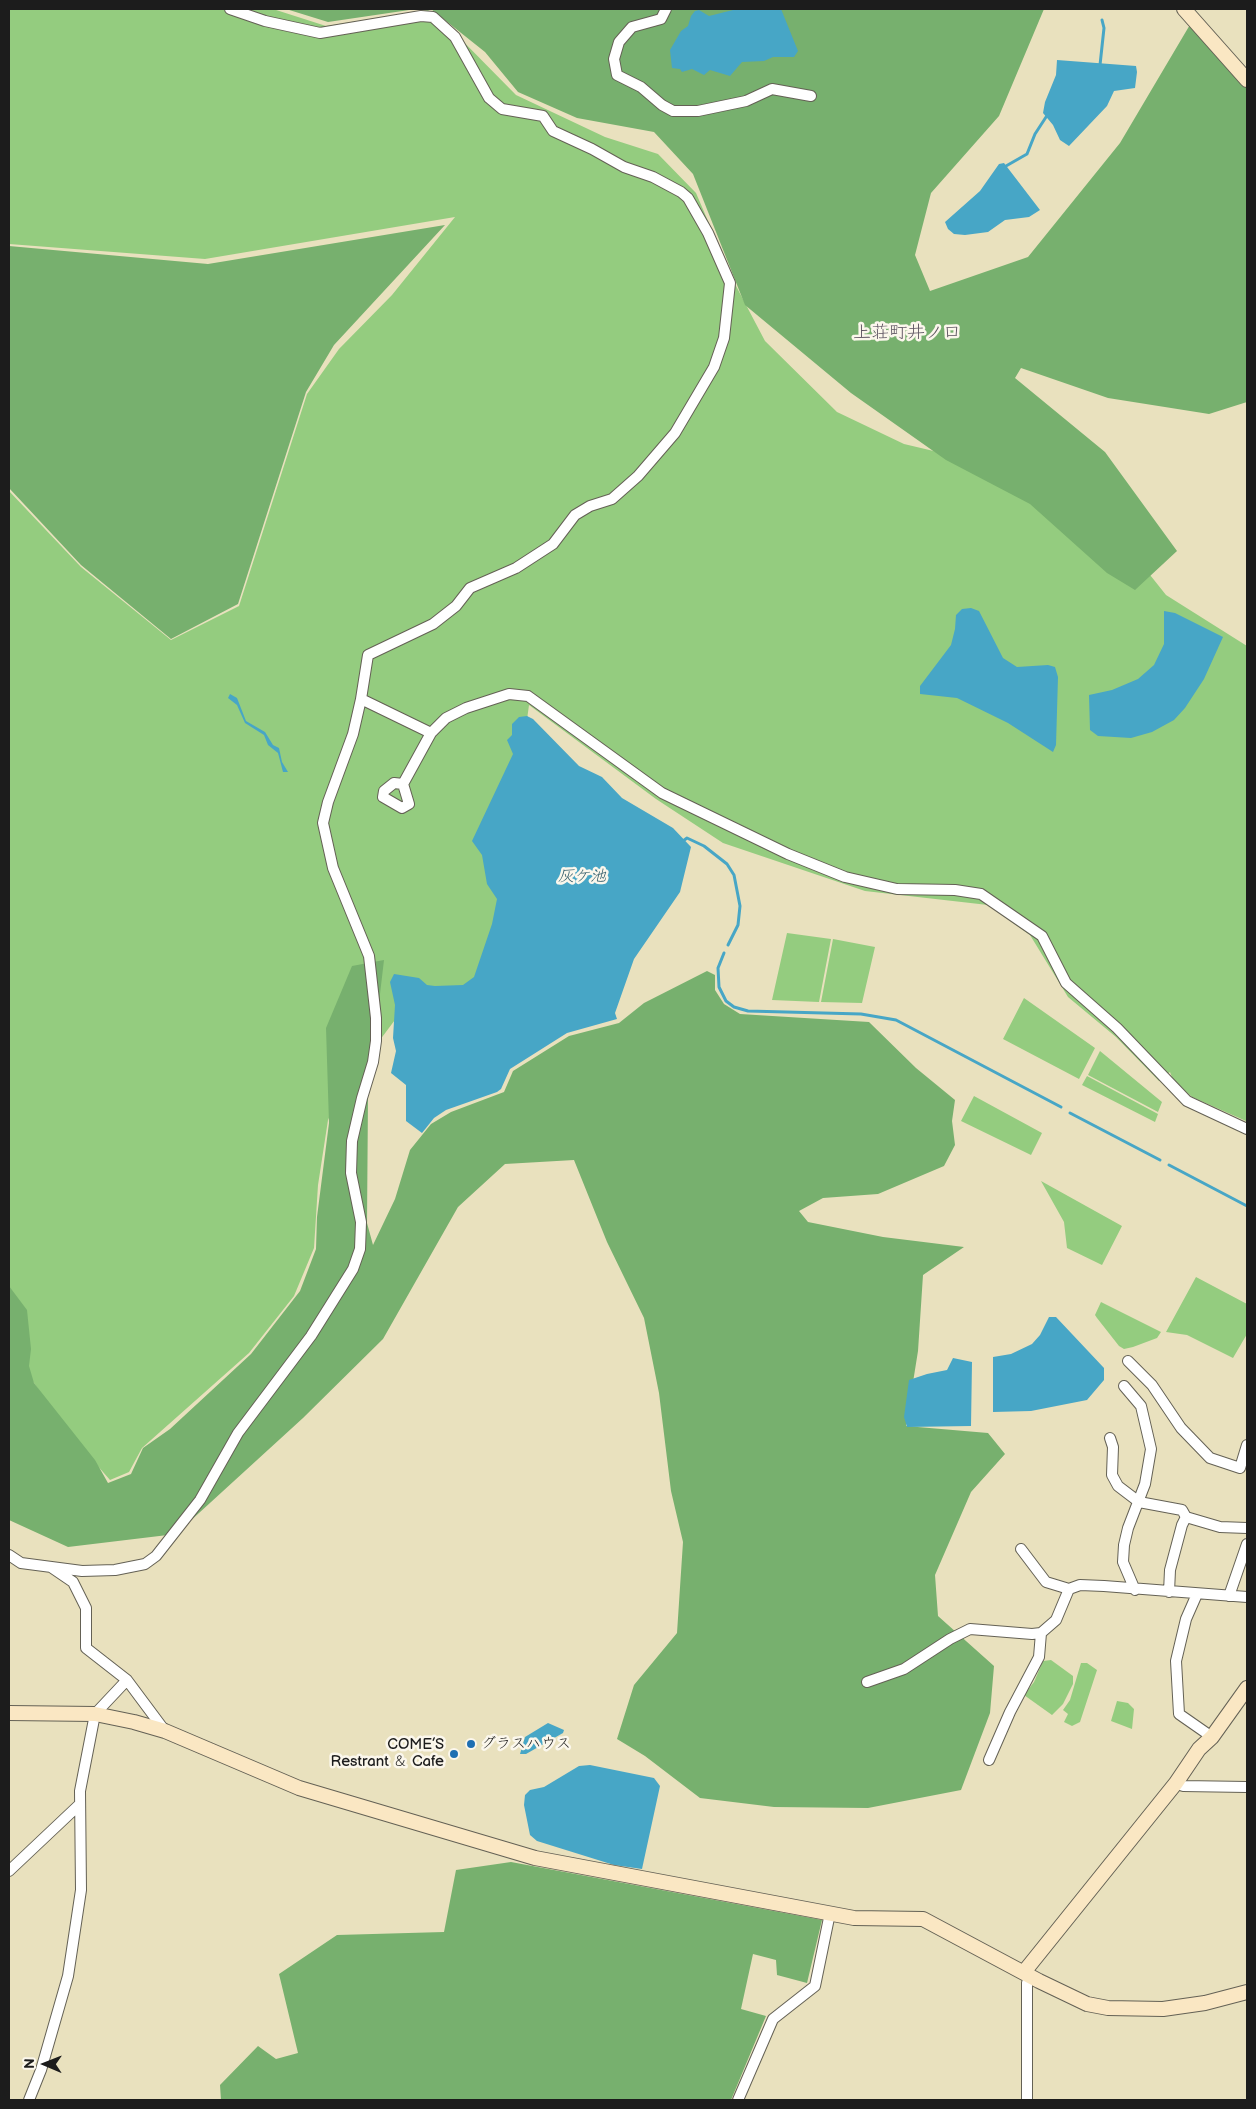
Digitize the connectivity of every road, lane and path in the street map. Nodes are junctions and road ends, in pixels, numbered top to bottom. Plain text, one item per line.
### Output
1 (230, 9) edge
2 (666, 9) edge
3 (1184, 9) edge
4 (1247, 80) edge
5 (811, 96) dead end
6 (361, 699) junction
7 (431, 733) junction
8 (404, 784) dead end
9 (1247, 1128) edge
10 (1128, 1361) dead end
11 (1124, 1386) dead end
12 (1110, 1438) dead end
13 (1247, 1445) edge
14 (1244, 1468) edge
15 (1139, 1502) junction
16 (1186, 1518) junction
17 (1247, 1528) edge
18 (1247, 1544) edge
19 (1021, 1549) dead end
20 (9, 1555) edge
21 (48, 1565) junction
22 (1069, 1589) junction
23 (1135, 1590) junction
24 (1169, 1592) junction
25 (1197, 1594) junction
26 (1230, 1596) junction
27 (1247, 1597) edge
28 (1041, 1633) junction
29 (126, 1680) junction
30 (867, 1682) dead end
31 (1247, 1688) edge
32 (9, 1713) edge
33 (95, 1714) junction
34 (165, 1731) junction
35 (1212, 1737) junction
36 (990, 1760) dead end
37 (1176, 1783) junction
38 (1247, 1787) edge
39 (80, 1804) junction
40 (9, 1871) edge
41 (830, 1913) junction
42 (1027, 1974) junction
43 (1247, 1992) edge
44 (29, 2100) edge
45 (738, 2100) edge
46 (1027, 2100) edge

1 - 6 street
2 - 5 street
3 - 4 street
6 - 7 street
6 - 21 street
7 - 8 street
7 - 9 street
10 - 14 street
11 - 15 street
12 - 15 street
13 - 14 street
15 - 16 street
15 - 23 street
16 - 17 street
16 - 24 street
18 - 26 street
19 - 22 street
20 - 21 street
21 - 29 street
22 - 23 street
22 - 28 street
23 - 24 street
24 - 25 street
25 - 26 street
25 - 35 street
26 - 27 street
28 - 30 street
28 - 36 street
29 - 33 street
29 - 34 street
31 - 35 street
32 - 33 street
33 - 34 street
33 - 39 street
34 - 41 street
35 - 37 street
37 - 38 street
37 - 42 street
39 - 40 street
39 - 44 street
41 - 42 street
41 - 45 street
42 - 43 street
42 - 46 street

